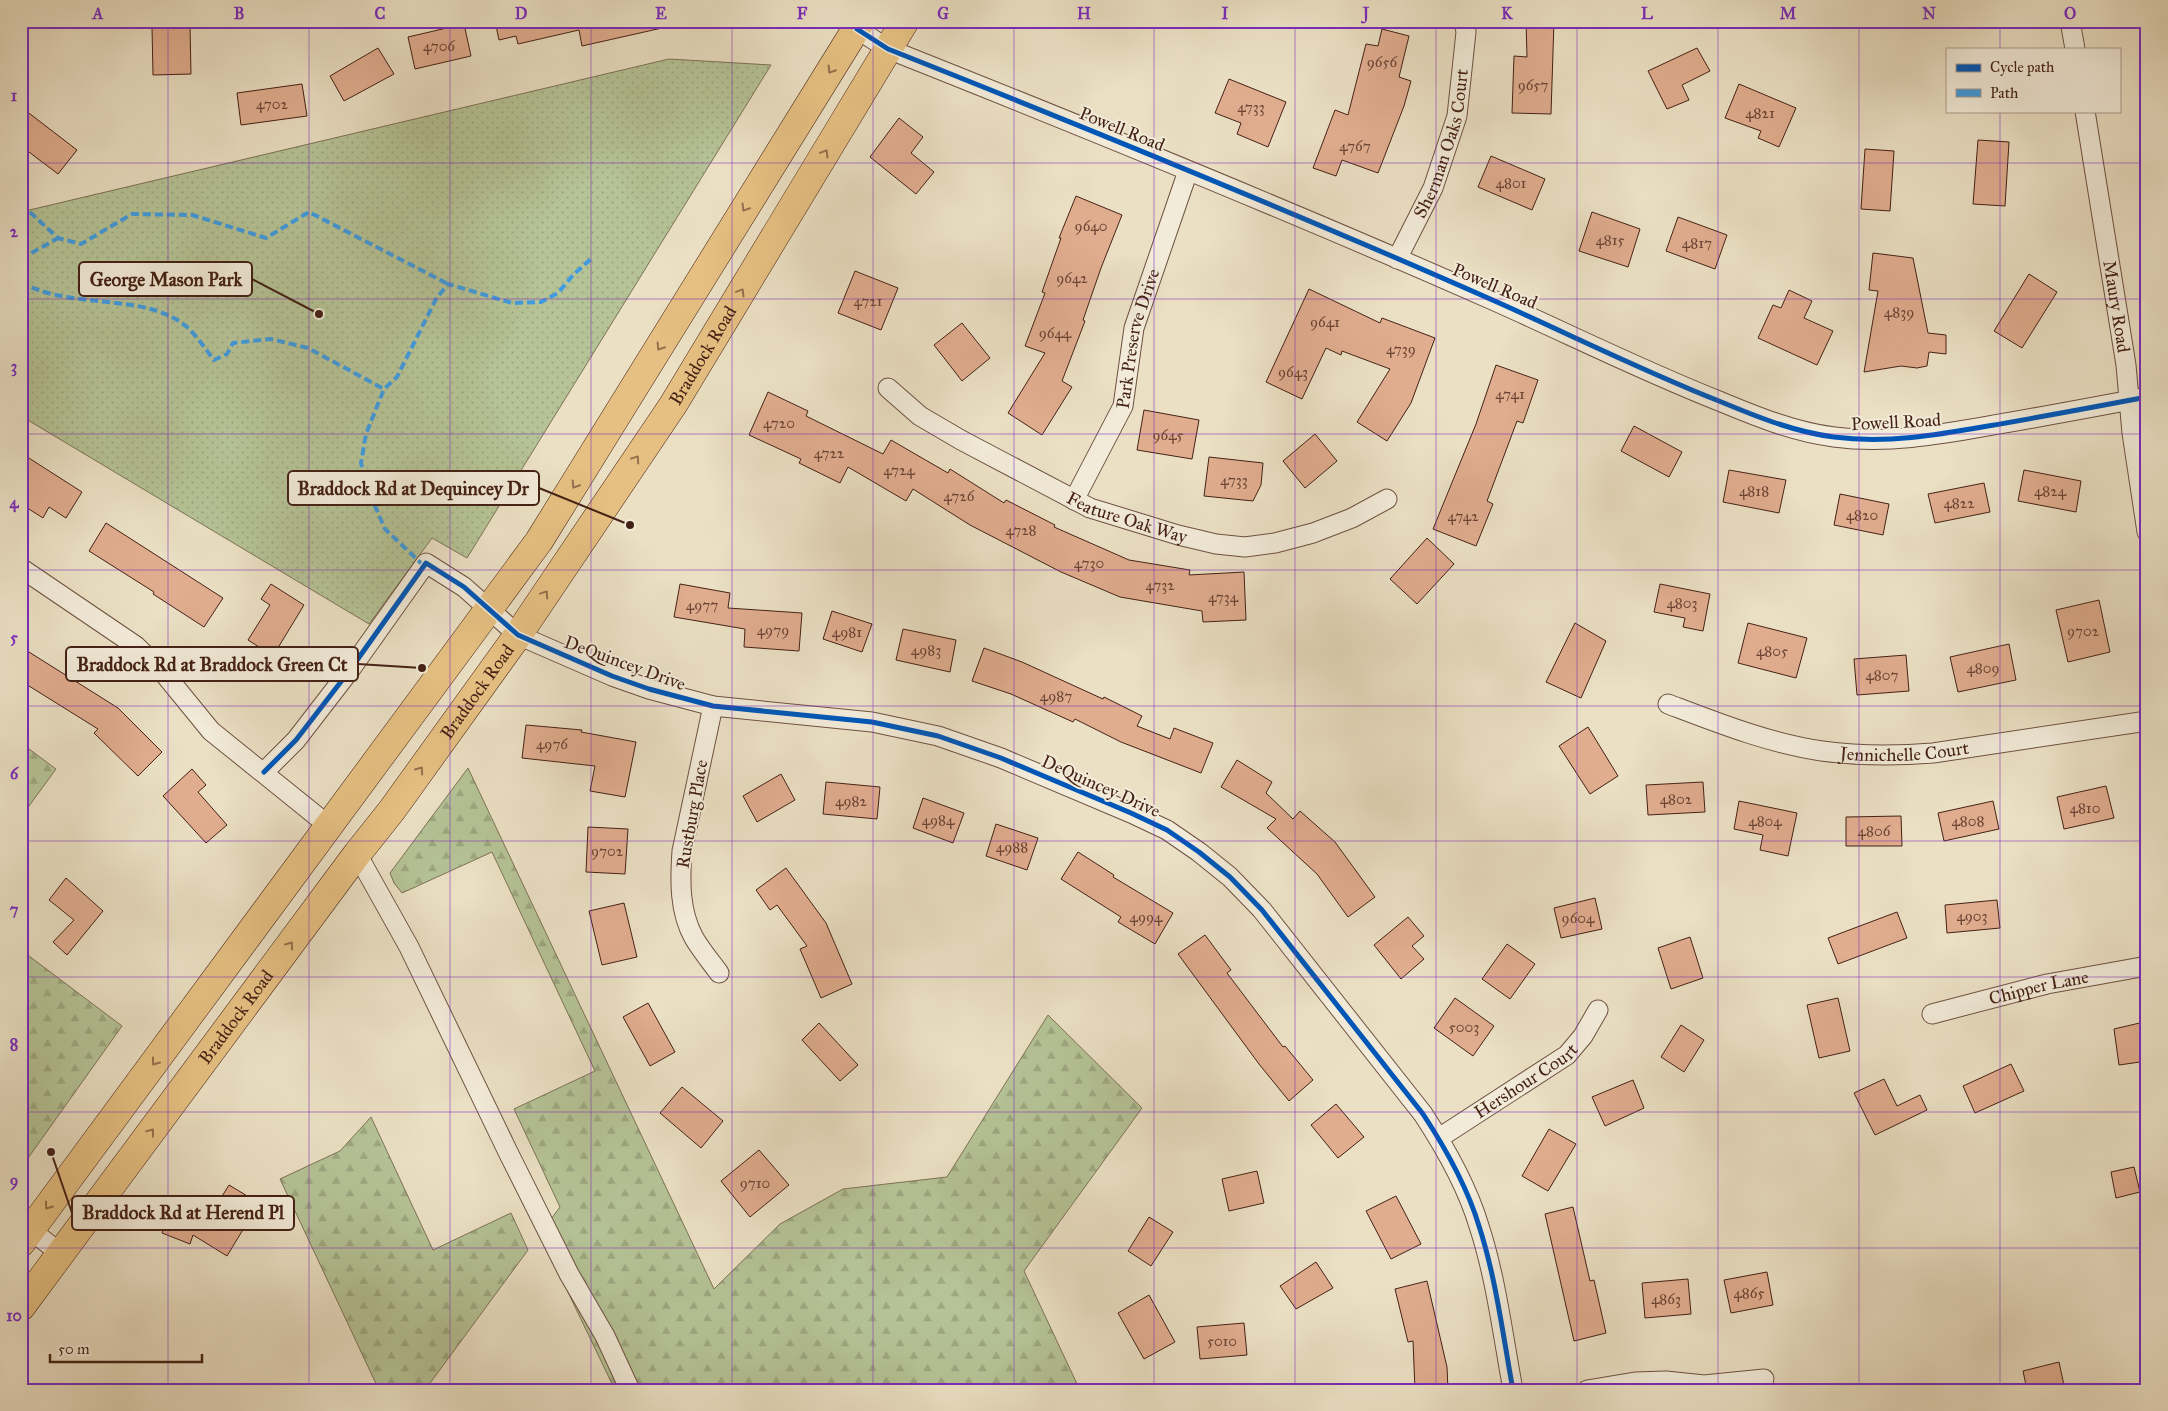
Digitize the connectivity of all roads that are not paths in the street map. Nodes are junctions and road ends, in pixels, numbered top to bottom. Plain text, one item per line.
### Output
1 (905, 21) edge
2 (1464, 21) edge
3 (2070, 21) edge
4 (859, 25) edge
5 (2075, 48) edge
6 (888, 49) junction
7 (2085, 112) edge
8 (1188, 171) junction
9 (1397, 259) junction
10 (888, 388) dead end
11 (2138, 398) edge
12 (1387, 498) dead end
13 (1074, 500) junction
14 (2147, 532) edge
15 (21, 568) edge
16 (489, 608) junction
17 (518, 635) junction
18 (1668, 704) dead end
19 (713, 706) junction
20 (2147, 720) edge
21 (264, 772) junction
22 (329, 826) junction
23 (357, 854) junction
24 (2147, 966) edge
25 (719, 973) dead end
26 (1598, 1010) dead end
27 (1932, 1014) dead end
28 (1439, 1138) junction
29 (24, 1232) edge
30 (61, 1254) junction
31 (21, 1307) edge
32 (1764, 1379) dead end
33 (630, 1390) edge
34 (1513, 1390) edge
35 (1587, 1390) edge

1 - 6 main road, Braddock Road
2 - 9 street, Sherman Oaks Court
3 - 5 street
4 - 6 street, Powell Road
4 -> 16 main road
6 - 8 street, Powell Road
17 -> 6 main road, Braddock Road
7 - 11 street, Maury Road
8 - 9 street, Powell Road
8 - 13 street, Park Preserve Drive
9 - 11 street, Powell Road
10 - 13 street, Feature Oak Way
11 - 14 street, Maury Road
12 - 13 street, Feature Oak Way
15 - 21 street
16 - 17 street, DeQuincey Drive
16 - 21 street, DeQuincey Drive
16 - 22 main road
17 - 19 street, DeQuincey Drive
23 -> 17 main road, Braddock Road
18 - 20 street, Jennichelle Court
19 - 25 street, Rustburg Place
19 - 28 street, DeQuincey Drive
21 - 22 street
22 -> 29 main road
30 -> 23 main road, Braddock Road
23 - 33 street
24 - 27 street, Chipper Lane
26 - 28 street, Hershour Court
28 - 34 street, DeQuincey Drive
29 - 30 street
30 - 31 main road, Braddock Road
32 - 35 street

